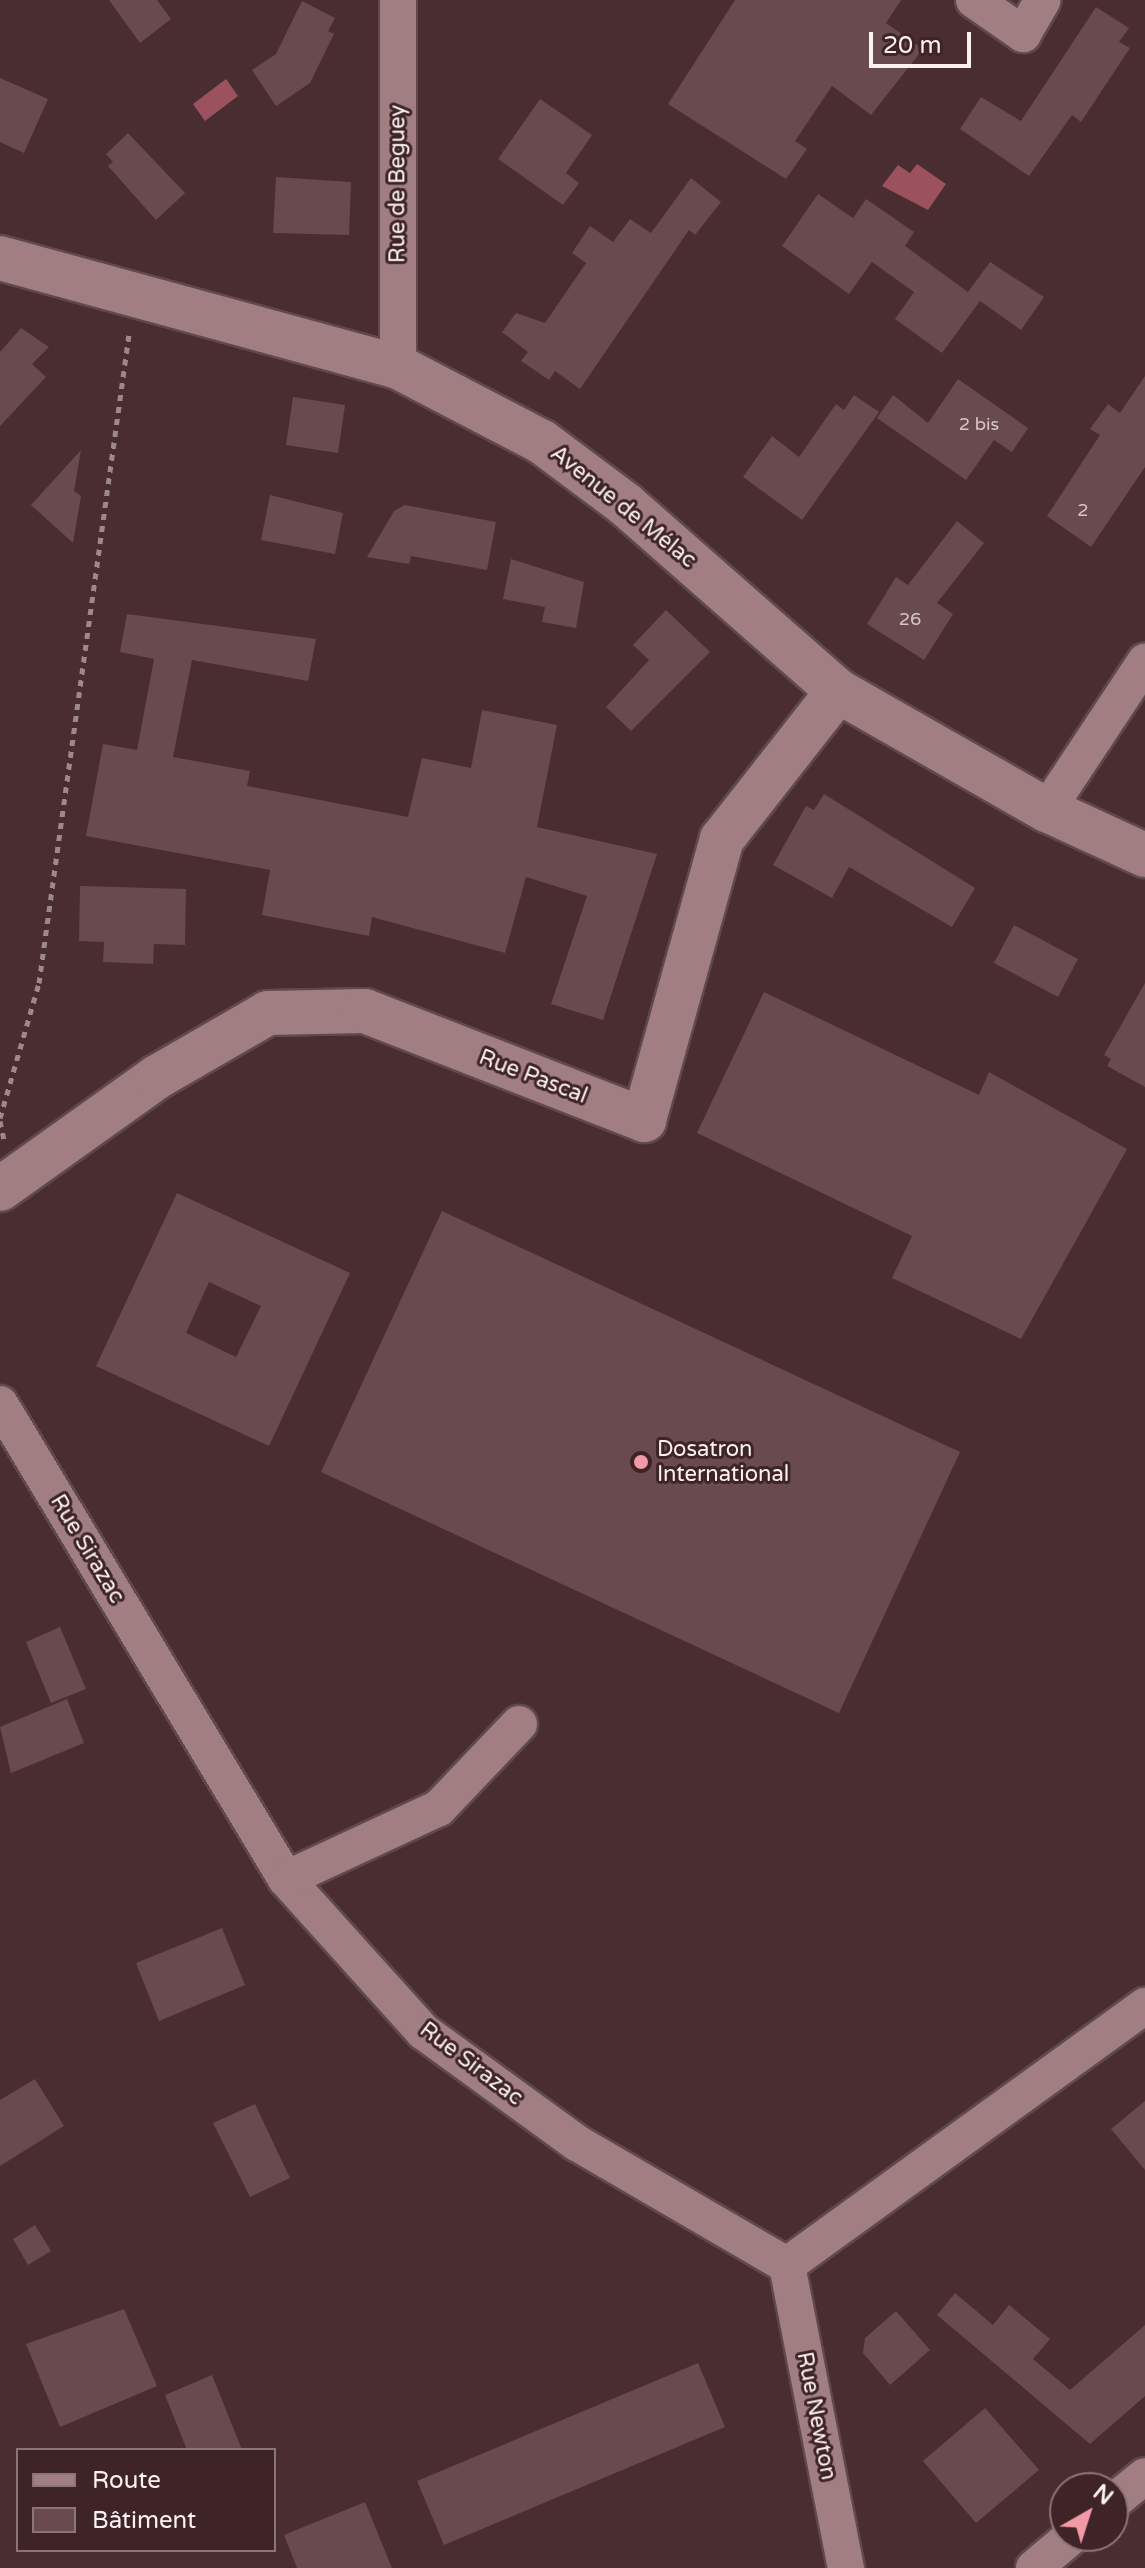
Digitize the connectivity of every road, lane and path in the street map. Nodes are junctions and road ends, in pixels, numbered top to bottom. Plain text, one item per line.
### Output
1 (398, 0) edge
2 (974, 0) edge
3 (1043, 0) edge
4 (0, 258) edge
5 (134, 297) junction
6 (398, 367) junction
7 (1145, 662) edge
8 (838, 691) junction
9 (1047, 810) junction
10 (1145, 855) edge
11 (0, 1118) edge
12 (0, 1189) edge
13 (0, 1404) edge
14 (519, 1724) dead end
15 (286, 1879) junction
16 (1145, 2006) edge
17 (787, 2265) junction
18 (1145, 2476) edge
19 (1129, 2489) edge
20 (1053, 2552) edge
21 (846, 2568) edge
22 (1034, 2568) edge

1 - 6 street, Rue de Beguey
2 - 3 street
4 - 5 street, Avenue de Mélac
5 - 6 street, Avenue de Mélac
5 - 11 path
6 - 8 street, Avenue de Mélac
7 - 9 street
8 - 9 street, Avenue de Mélac
8 - 12 street, Rue Pascal
9 - 10 street, Avenue de Mélac
13 - 15 street, Rue Sirazac
14 - 15 street
15 - 17 street, Rue Sirazac
16 - 17 street
17 - 21 street, Rue Newton
18 - 19 street
20 - 22 street

